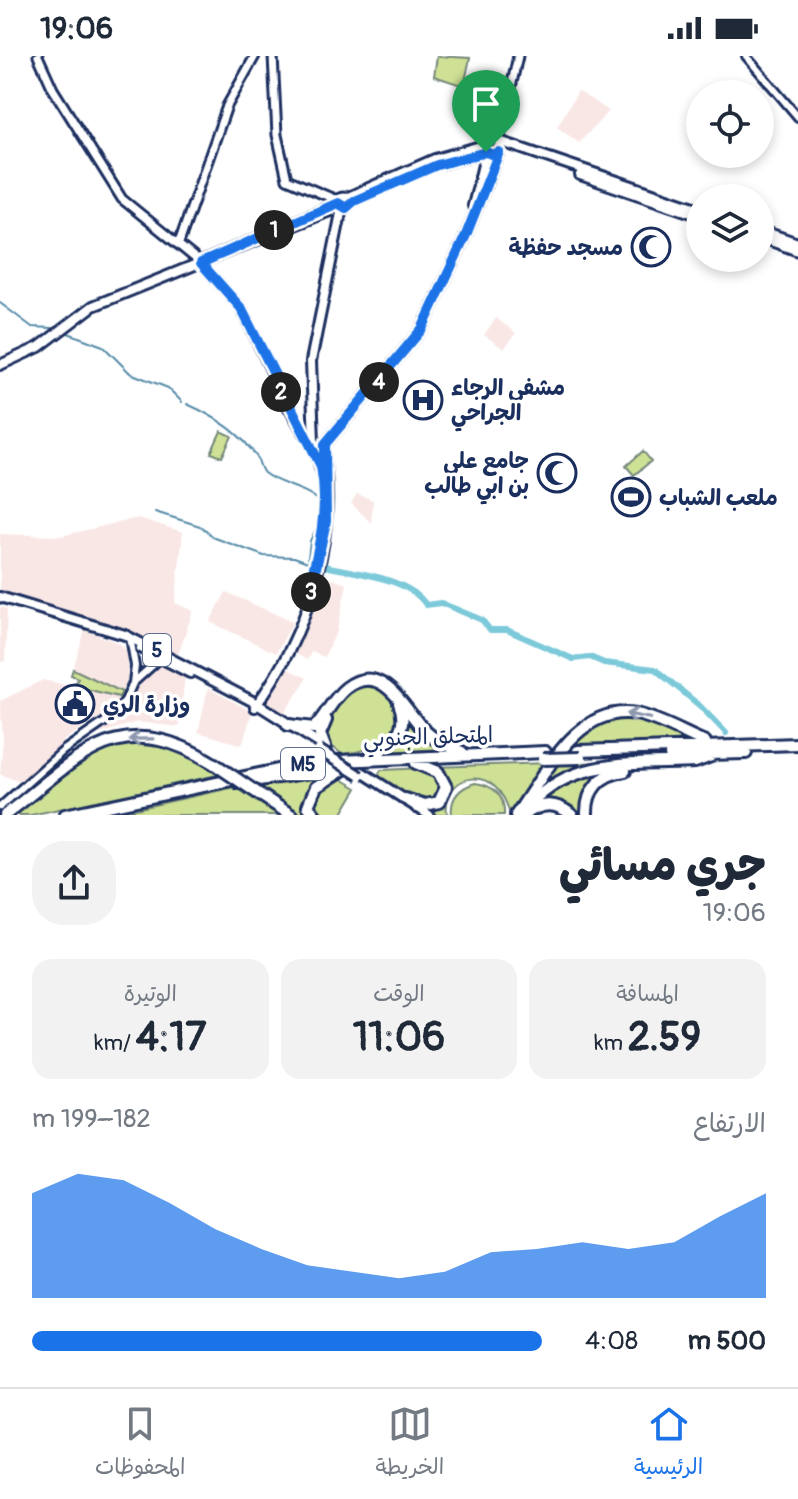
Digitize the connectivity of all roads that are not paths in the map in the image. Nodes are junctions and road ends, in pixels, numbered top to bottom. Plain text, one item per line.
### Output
1 (38, 56) edge
2 (255, 56) edge
3 (273, 56) edge
4 (518, 56) edge
5 (746, 56) edge
6 (798, 117) edge
7 (499, 147) junction
8 (485, 148) junction
9 (459, 160) junction
10 (482, 168) junction
11 (343, 204) junction
12 (686, 205) edge
13 (686, 211) edge
14 (774, 235) edge
15 (774, 242) edge
16 (179, 243) junction
17 (798, 243) edge
18 (798, 251) edge
19 (202, 262) junction
20 (0, 365) edge
21 (318, 445) junction
22 (0, 600) edge
23 (130, 640) junction
24 (163, 656) junction
25 (133, 683) junction
26 (396, 696) junction
27 (254, 705) junction
28 (288, 725) junction
29 (300, 735) junction
30 (798, 744) edge
31 (322, 748) junction
32 (798, 751) edge
33 (710, 752) junction
34 (468, 755) junction
35 (544, 756) junction
36 (367, 758) junction
37 (416, 763) junction
38 (661, 764) junction
39 (359, 771) junction
40 (405, 799) joint
41 (0, 807) edge
42 (420, 812) edge
43 (5, 815) edge
44 (65, 815) edge
45 (97, 815) edge
46 (291, 815) edge
47 (315, 815) edge
48 (516, 815) edge
49 (523, 815) edge
50 (572, 815) edge
51 (587, 815) edge

1 - 16 main road
2 - 16 main road
3 - 11 main road
4 - 7 main road
5 - 6 street
7 - 8 main road
7 - 8 main road
7 - 12 main road
7 - 13 main road
7 - 21 main road
8 - 9 main road
8 - 10 main road
8 - 11 main road
9 - 10 main road
9 - 11 main road
10 - 21 main road
11 - 19 main road
11 - 21 main road
14 - 17 main road
15 - 18 main road
16 - 19 main road
19 - 20 main road
19 - 21 main road
21 - 27 main road
22 - 23 main road, 5
23 - 24 main road, 5
23 - 25 street
24 - 25 street
24 - 27 main road, 5
25 - 41 street
26 - 28 highway
26 - 31 highway
26 - 34 highway
26 - 36 highway
27 - 28 main road, 5
27 - 29 main road, 5
28 - 29 main road, 5
29 - 31 main road, 5
30 - 33 highway, المتحلق الجنوبي / M5
31 - 39 main road, 5, bridge
32 - 33 highway, المتحلق الجنوبي / M5
33 - 35 highway, المتحلق الجنوبي / M5
33 - 38 highway
33 -> 48 highway
34 - 35 highway, المتحلق الجنوبي / M5
34 - 36 highway, المتحلق الجنوبي / M5
35 - 37 highway, المتحلق الجنوبي / M5
36 - 44 highway, المتحلق الجنوبي / M5
37 - 39 highway, المتحلق الجنوبي / M5
37 - 42 highway
38 - 49 highway
38 - 51 highway
39 - 40 main road, 5
39 - 42 main road, 5
39 - 45 highway, المتحلق الجنوبي / M5
39 - 47 highway
40 - 42 highway
46 -> 43 highway, bridge
49 - 50 highway

